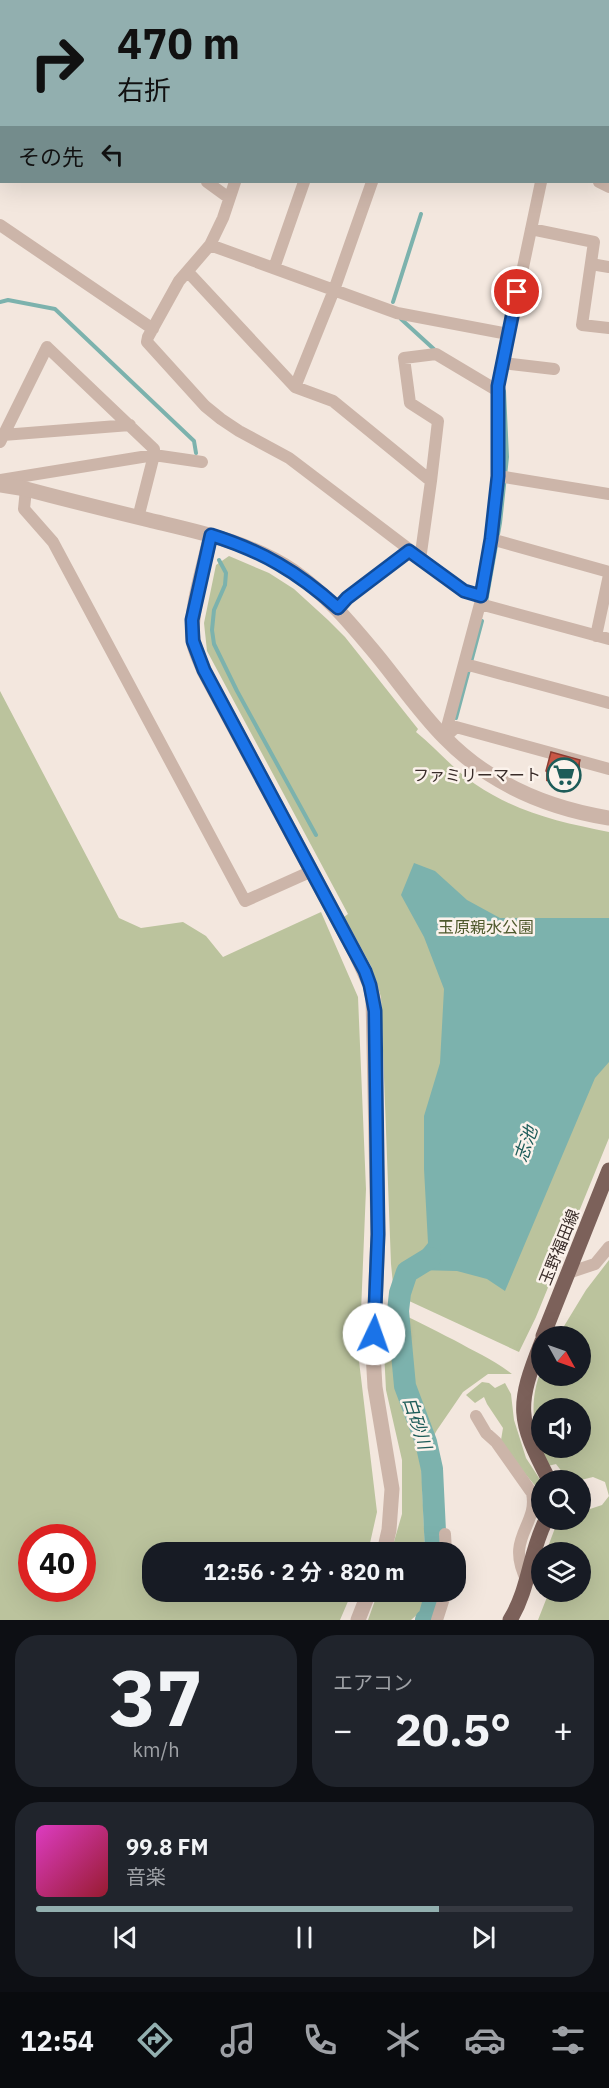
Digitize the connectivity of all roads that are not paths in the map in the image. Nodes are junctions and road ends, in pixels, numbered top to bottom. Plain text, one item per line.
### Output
1 (208, 183) edge
2 (235, 183) edge
3 (304, 183) edge
4 (372, 183) edge
5 (541, 183) edge
6 (229, 198) junction
7 (0, 225) edge
8 (531, 229) junction
9 (210, 245) junction
10 (591, 264) junction
11 (609, 267) edge
12 (274, 268) junction
13 (188, 272) junction
14 (334, 290) junction
15 (609, 328) edge
16 (153, 329) junction
17 (508, 334) junction
18 (502, 363) junction
19 (554, 369) dead end
20 (296, 387) junction
21 (498, 392) junction
22 (130, 425) junction
23 (2, 438) edge
24 (154, 455) junction
25 (202, 462) dead end
26 (503, 477) junction
27 (0, 480) edge
28 (430, 481) junction
29 (0, 485) edge
30 (26, 489) junction
31 (609, 494) edge
32 (138, 518) junction
33 (211, 535) junction
34 (495, 541) junction
35 (409, 551) junction
36 (420, 560) junction
37 (609, 573) edge
38 (483, 603) junction
39 (338, 608) junction
40 (596, 636) junction
41 (609, 639) edge
42 (469, 665) junction
43 (609, 703) edge
44 (444, 738) junction
45 (609, 768) edge
46 (609, 818) edge
47 (312, 871) junction
48 (609, 1170) edge
49 (609, 1247) edge
50 (568, 1273) junction
51 (547, 1326) edge
52 (531, 1373) edge
53 (476, 1416) dead end
54 (544, 1470) edge
55 (541, 1530) edge
56 (445, 1534) dead end
57 (386, 1542) edge
58 (445, 1542) edge
59 (527, 1581) junction
60 (365, 1602) edge
61 (443, 1602) edge
62 (358, 1620) edge
63 (437, 1620) edge
64 (510, 1620) edge

1 - 6 street
2 - 6 street
3 - 12 street
4 - 14 street
5 - 8 street
6 - 9 street
7 - 16 street
8 - 10 street
8 - 17 street
9 - 12 street
9 - 13 street
10 - 11 street
10 - 15 street
12 - 14 street
13 - 16 street
13 - 20 street
14 - 17 street
14 - 20 street
16 - 35 street
17 - 18 street
18 - 19 street
18 - 21 street
20 - 28 street
21 - 26 street
21 - 28 street
22 - 23 street
22 - 23 street
22 - 24 street
24 - 25 street
24 - 27 street
24 - 32 street
26 - 31 street
26 - 34 street
28 - 36 street
29 - 30 street
30 - 32 street
30 - 47 street
32 - 33 street
33 - 39 street
33 - 47 street
34 - 37 street
34 - 38 street
35 - 36 street
35 - 39 street
36 - 38 street
37 - 40 street
38 - 40 street
38 - 42 street
39 - 44 street
40 - 41 street
42 - 43 street
42 - 44 street
44 - 45 street
44 - 46 street
47 - 57 street
48 - 50 main road, 玉野福田線
49 - 50 street
50 - 51 main road, 玉野福田線
52 - 54 main road
53 - 59 street
55 - 59 main road
56 - 58 street
59 - 64 main road
60 - 62 street
61 - 63 street

